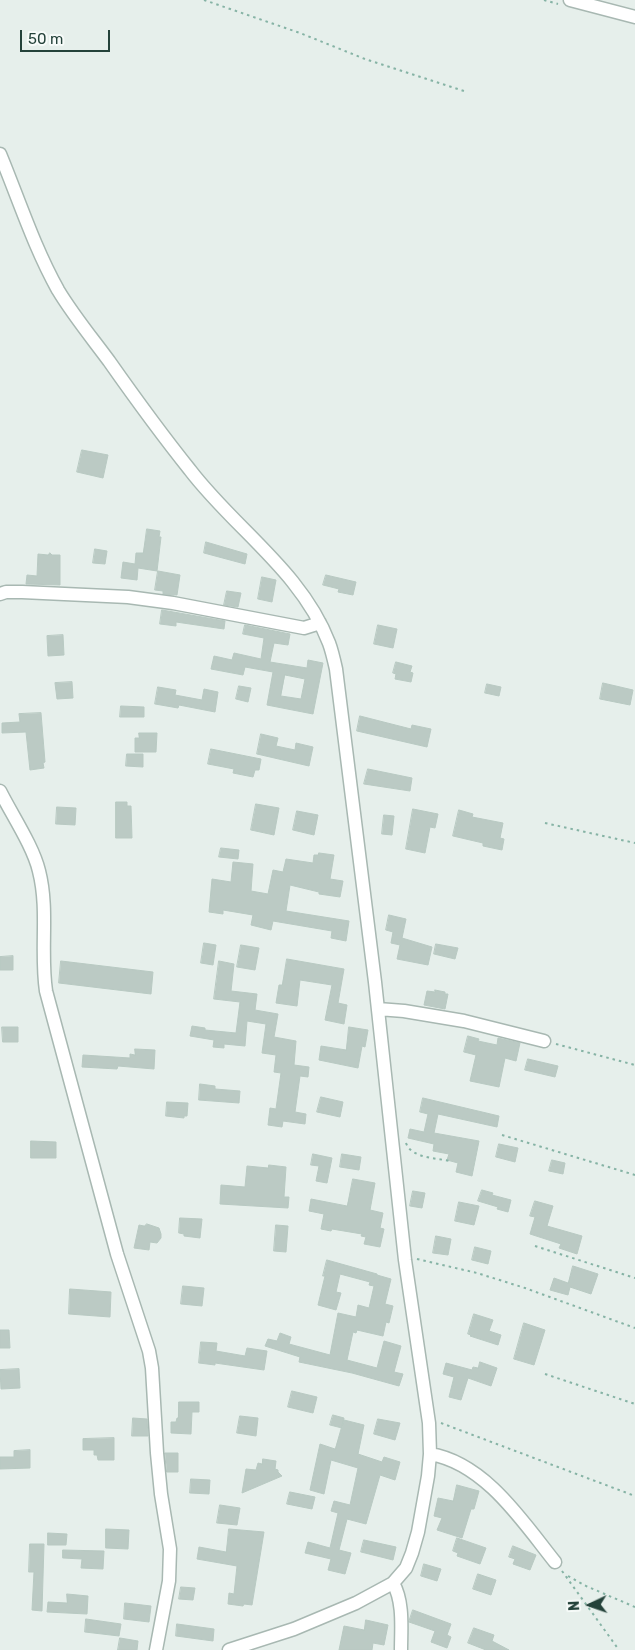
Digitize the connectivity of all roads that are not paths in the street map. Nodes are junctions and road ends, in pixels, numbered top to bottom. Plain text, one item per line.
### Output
1 (570, 0) edge
2 (635, 17) edge
3 (0, 154) edge
4 (0, 594) edge
5 (320, 623) junction
6 (0, 791) edge
7 (378, 1009) junction
8 (544, 1041) road end
9 (430, 1454) junction
10 (555, 1562) road end
11 (393, 1583) junction
12 (156, 1650) edge
13 (229, 1650) edge
14 (401, 1650) edge

1 - 2 street
3 - 5 street
4 - 5 street
5 - 7 street
6 - 12 street
7 - 8 street
7 - 9 street
9 - 10 street
9 - 11 street
11 - 13 street
11 - 14 street

